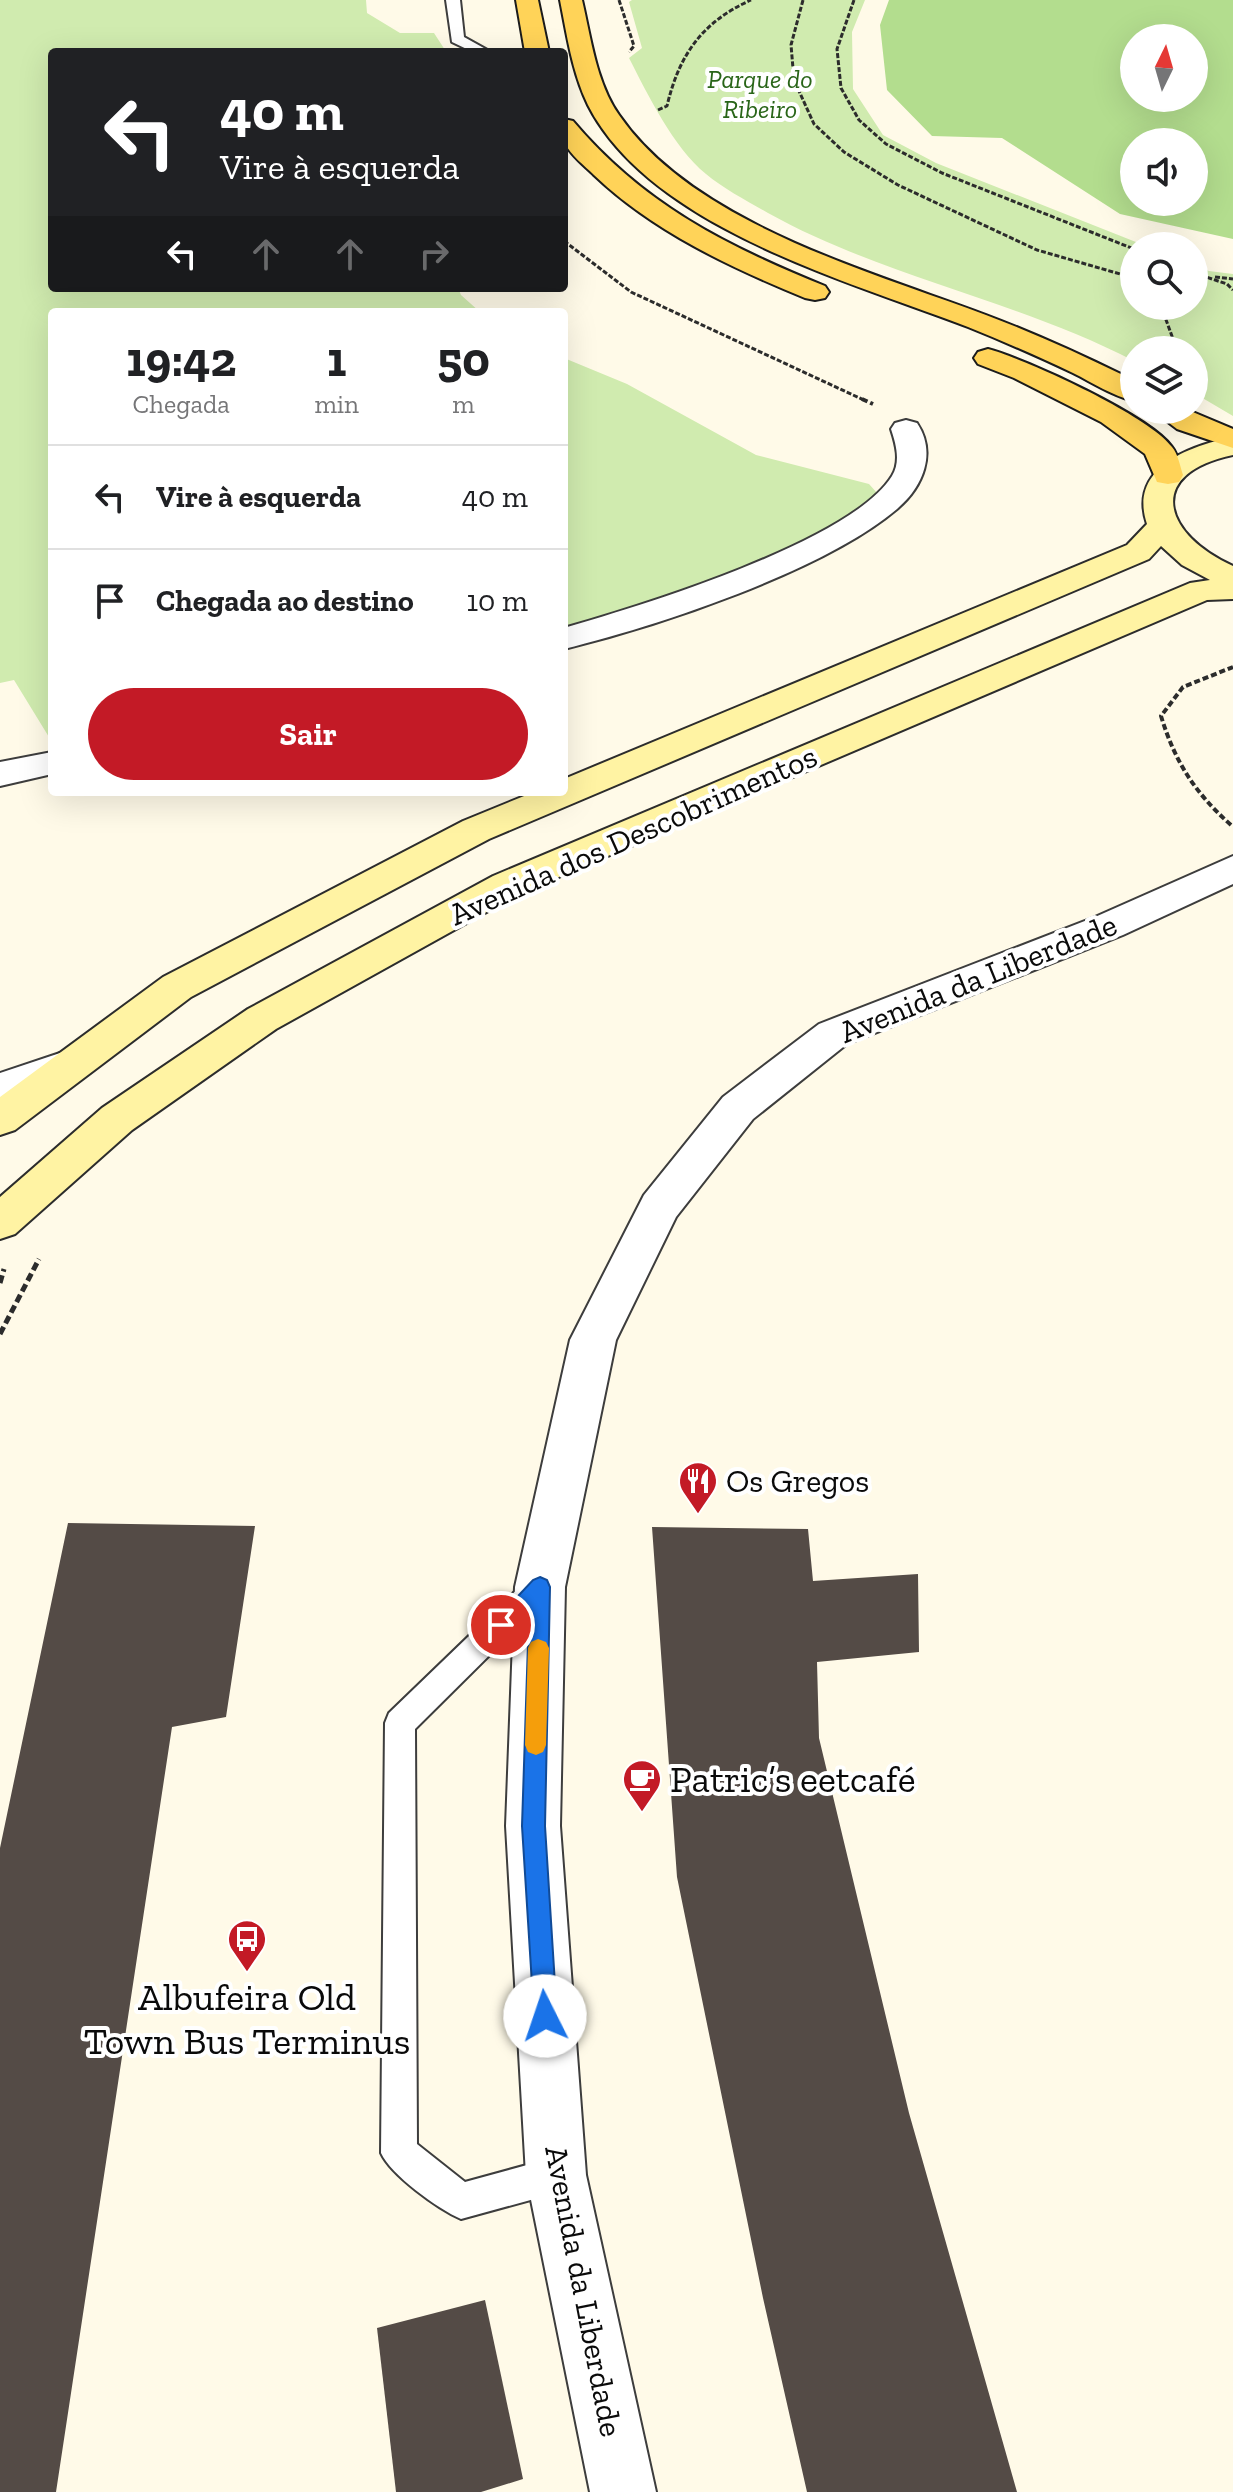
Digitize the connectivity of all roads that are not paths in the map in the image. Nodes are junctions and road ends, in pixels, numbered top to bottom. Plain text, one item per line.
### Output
1 (453, 0) edge
2 (527, 0) edge
3 (571, 0) edge
4 (476, 48) edge
5 (536, 48) edge
6 (568, 130) edge
7 (836, 301) dead end
8 (961, 348) dead end
9 (1120, 385) edge
10 (1191, 424) edge
11 (906, 429) road end
12 (1233, 439) edge
13 (1233, 446) edge
14 (1168, 475) junction
15 (1163, 525) junction
16 (1233, 578) edge
17 (1233, 589) edge
18 (568, 638) edge
19 (48, 764) edge
20 (0, 774) edge
21 (568, 791) edge
22 (557, 796) edge
23 (1233, 869) edge
24 (72, 1064) junction
25 (0, 1089) edge
26 (0, 1119) edge
27 (0, 1222) edge
28 (540, 1587) junction
29 (556, 2175) junction
30 (623, 2492) edge

1 - 4 lane
2 - 5 main road
3 - 9 main road
6 - 7 main road
8 - 14 main road
10 - 12 main road
11 - 18 street
13 - 14 main road
14 - 15 main road
15 - 16 main road
15 - 21 main road, Avenida dos Descobrimentos
17 - 27 main road, Avenida dos Descobrimentos
19 - 20 street
22 - 24 main road, Avenida dos Descobrimentos
23 - 28 street, Avenida da Liberdade
24 - 25 street
24 - 26 main road, Avenida dos Descobrimentos
28 - 29 street, Avenida da Liberdade
28 - 29 lane
29 - 30 street, Avenida da Liberdade

